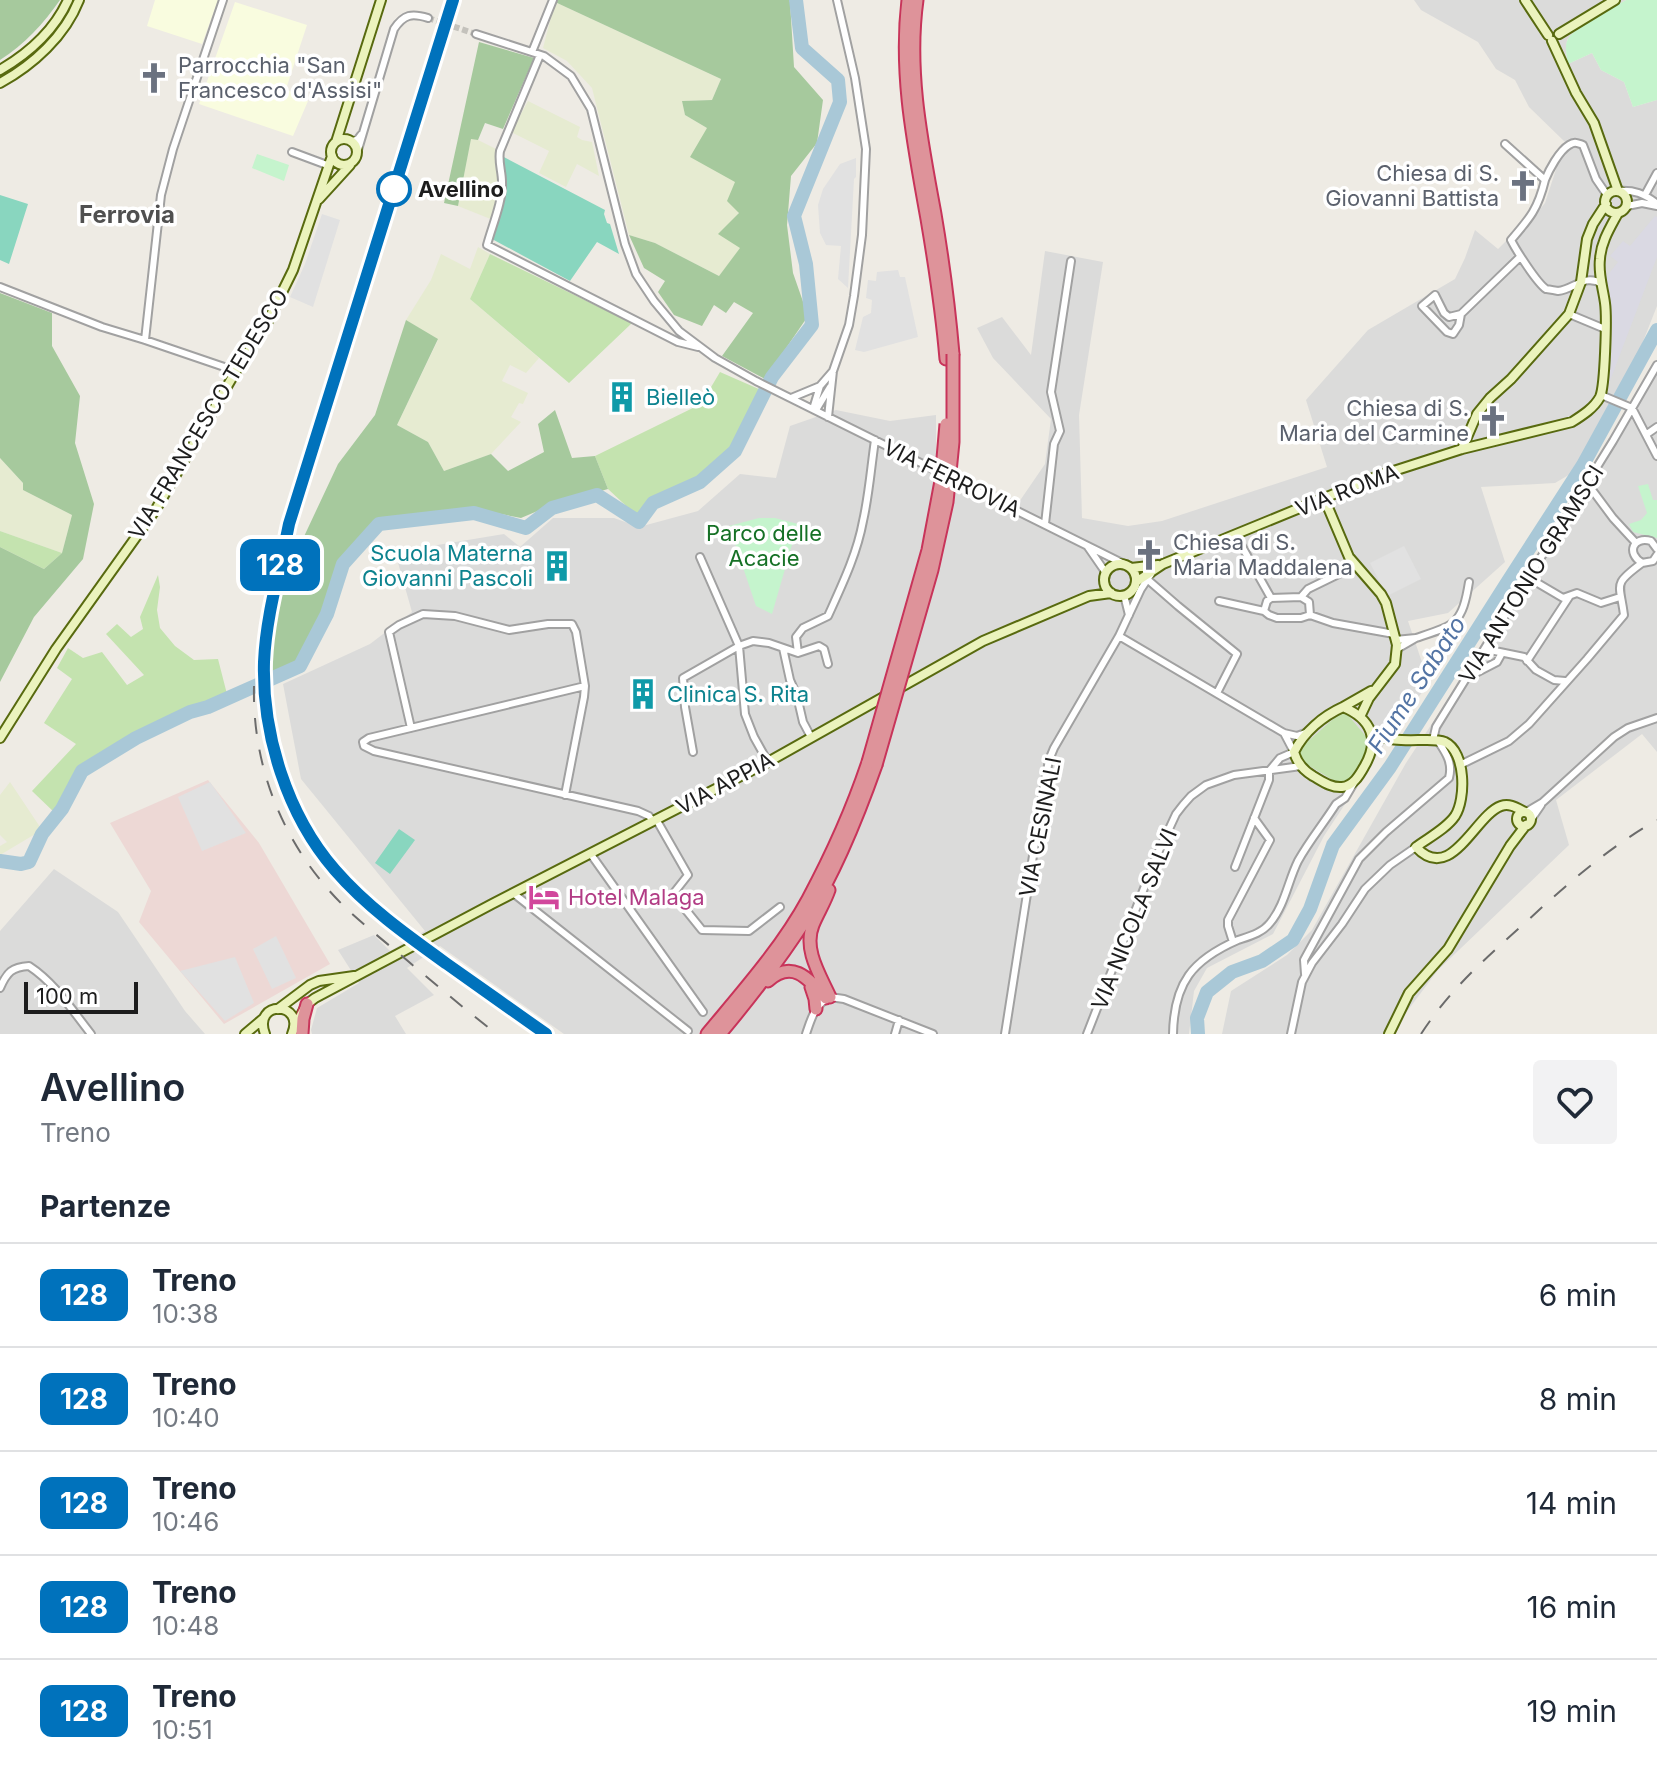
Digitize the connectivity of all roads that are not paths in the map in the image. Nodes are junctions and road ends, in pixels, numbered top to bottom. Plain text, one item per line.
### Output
1 (68, 0) edge
2 (79, 0) edge
3 (223, 0) edge
4 (381, 0) edge
5 (553, 0) edge
6 (837, 0) edge
7 (908, 0) edge
8 (917, 0) edge
9 (1525, 0) edge
10 (1615, 0) edge
11 (428, 18) tunnel mouth
12 (476, 34) tunnel mouth
13 (1555, 35) junction
14 (536, 53) junction
15 (0, 70) edge
16 (0, 83) edge
17 (364, 132) junction
18 (344, 141) junction
19 (1505, 144) dead end
20 (292, 152) dead end
21 (355, 157) junction
22 (330, 160) junction
23 (1609, 168) junction
24 (1657, 173) edge
25 (1545, 180) junction
26 (1613, 180) junction
27 (1634, 190) junction
28 (1645, 195) junction
29 (1610, 196) junction
30 (315, 203) junction
31 (1657, 205) edge
32 (1627, 206) junction
33 (1618, 213) junction
34 (1520, 257) junction
35 (1071, 261) dead end
36 (1581, 282) junction
37 (1602, 284) junction
38 (0, 287) edge
39 (1461, 314) junction
40 (1569, 314) junction
41 (1605, 329) junction
42 (145, 340) junction
43 (701, 348) junction
44 (950, 357) junction
45 (1657, 365) edge
46 (236, 371) junction
47 (833, 371) junction
48 (832, 384) junction
49 (820, 386) junction
50 (1601, 395) junction
51 (791, 398) junction
52 (1630, 407) junction
53 (814, 410) junction
54 (828, 417) junction
55 (1657, 427) edge
56 (1647, 434) junction
57 (875, 440) junction
58 (1462, 449) junction
59 (1656, 452) edge
60 (1587, 483) junction
61 (1324, 498) junction
62 (1045, 524) junction
63 (1235, 534) junction
64 (1636, 543) junction
65 (1086, 544) junction
66 (1657, 550) edge
67 (700, 557) dead end
68 (1642, 563) junction
69 (1163, 564) junction
70 (1128, 566) junction
71 (1355, 566) junction
72 (1150, 575) junction
73 (1105, 576) junction
74 (1529, 578) junction
75 (1469, 582) dead end
76 (1138, 586) junction
77 (1111, 593) junction
78 (1124, 595) junction
79 (1089, 596) junction
80 (1569, 596) junction
81 (1301, 597) junction
82 (1620, 597) junction
83 (1271, 598) junction
84 (1219, 601) dead end
85 (1264, 611) junction
86 (1129, 615) junction
87 (1310, 615) junction
88 (1119, 636) junction
89 (1395, 641) junction
90 (739, 646) junction
91 (783, 648) junction
92 (1485, 649) junction
93 (798, 653) junction
94 (1502, 653) junction
95 (1527, 661) junction
96 (828, 664) dead end
97 (1466, 678) junction
98 (1565, 681) junction
99 (585, 686) junction
100 (1379, 686) junction
101 (1217, 693) junction
102 (1343, 707) junction
103 (1360, 717) junction
104 (1657, 718) edge
105 (411, 728) junction
106 (1310, 731) junction
107 (1284, 733) junction
108 (1372, 733) junction
109 (811, 737) junction
110 (0, 738) edge
111 (1389, 739) junction
112 (1431, 740) junction
113 (693, 752) dead end
114 (1294, 752) junction
115 (1371, 755) junction
116 (1280, 758) junction
117 (768, 762) junction
118 (872, 764) junction
119 (1460, 765) junction
120 (1301, 766) junction
121 (1269, 771) junction
122 (1355, 780) junction
123 (1335, 787) junction
124 (565, 795) junction
125 (1336, 804) junction
126 (1254, 818) junction
127 (1524, 818) junction
128 (654, 820) junction
129 (1416, 847) junction
130 (590, 853) junction
131 (1235, 867) dead end
132 (834, 868) junction
133 (513, 893) junction
134 (780, 907) dead end
135 (1233, 942) junction
136 (362, 974) junction
137 (1305, 974) junction
138 (807, 979) junction
139 (0, 988) edge
140 (828, 998) junction
141 (746, 1000) junction
142 (307, 1004) joint
143 (278, 1009) junction
144 (816, 1009) junction
145 (703, 1012) dead end
146 (264, 1018) junction
147 (899, 1020) junction
148 (296, 1031) edge
149 (688, 1031) dead end
150 (91, 1034) edge
151 (245, 1034) edge
152 (265, 1034) edge
153 (707, 1034) edge
154 (720, 1034) edge
155 (806, 1034) edge
156 (895, 1034) edge
157 (933, 1034) edge
158 (1005, 1034) edge
159 (1087, 1034) edge
160 (1173, 1034) edge
161 (1291, 1034) edge
162 (1389, 1034) edge

1 - 15 street
2 - 16 street
3 - 42 street
4 - 18 street
5 - 14 street
6 - 47 street
7 - 44 highway
8 - 44 highway
9 - 13 street
10 - 13 street
11 - 17 street
12 - 14 street
13 - 23 street
14 - 43 street
14 - 43 street
17 - 18 street
17 - 21 street
18 - 21 street
18 - 22 street, VIA FRANCESCO TEDESCO
19 - 25 street
20 - 22 street
21 - 22 street
21 - 30 street
22 - 30 street, VIA FRANCESCO TEDESCO
23 - 26 street
23 - 29 street
24 - 28 street
25 - 29 street
25 - 34 street
26 - 27 street
26 - 29 street
27 - 28 street
27 - 29 street
28 - 31 street
29 - 32 street
29 - 33 street
29 - 36 street
30 - 46 street, VIA FRANCESCO TEDESCO
31 - 32 street
32 - 33 street
33 - 37 street
34 - 36 street
34 - 39 street
35 - 62 street
36 - 37 street
36 - 40 street
37 - 41 street
38 - 42 street
39 - 39 street
40 - 41 street
40 - 58 street
41 - 50 street
42 - 46 street
43 - 51 street, VIA FERROVIA
44 - 118 highway, bridge
45 - 52 street, VIA ANTONIO GRAMSCI
46 - 110 street, VIA FRANCESCO TEDESCO
47 - 48 street
47 - 49 street
48 - 53 street
48 - 54 street
49 - 51 street
49 - 53 street
50 - 52 street
50 - 58 street, VIA ROMA
51 - 53 street, VIA FERROVIA
52 - 56 street
52 - 60 street, VIA ANTONIO GRAMSCI
53 - 54 street, VIA FERROVIA
54 - 57 street, VIA FERROVIA
55 - 56 street
56 - 59 street
57 - 62 street, VIA FERROVIA
57 - 93 street
58 - 61 street, VIA ROMA
60 - 64 street
60 - 74 street, VIA ANTONIO GRAMSCI
61 - 63 street, VIA ROMA
61 - 71 street
62 - 65 street, VIA FERROVIA
63 - 69 street, VIA ROMA
63 - 83 street
64 - 66 street
64 - 68 street
65 - 70 street, VIA FERROVIA
65 - 73 street
66 - 68 street
67 - 90 street
68 - 82 street
69 - 70 street, VIA ROMA
69 - 72 street, VIA ROMA
70 - 73 street
70 - 76 street
71 - 81 street
71 - 89 street
72 - 76 street, VIA ROMA
72 - 101 street
73 - 77 street
73 - 79 street, VIA APPIA
74 - 80 street
74 - 92 street, VIA ANTONIO GRAMSCI
75 - 89 street
76 - 78 street
76 - 86 street, VIA CESINALI
77 - 78 street
77 - 79 street, VIA APPIA
78 - 86 street
79 - 109 street, VIA APPIA
80 - 82 street
80 - 95 street
81 - 83 street
81 - 87 street
82 - 98 street
83 - 85 street
84 - 85 street
85 - 87 street
86 - 88 street, VIA CESINALI
87 - 89 street
88 - 101 street
88 - 158 street, VIA CESINALI
89 - 100 street
90 - 91 street
90 - 113 street
90 - 117 street
91 - 93 street
91 - 109 street
92 - 94 street
92 - 97 street, VIA ANTONIO GRAMSCI
93 - 96 street
94 - 95 street
94 - 97 street
95 - 98 street
97 - 112 street, VIA ANTONIO GRAMSCI
98 - 119 street
99 - 105 street
99 - 105 street
99 - 124 street
100 - 102 street
100 - 103 street
101 - 107 street
102 - 103 street
102 - 106 street
103 - 108 street
104 - 127 street
105 - 124 street
106 - 107 street
106 - 114 street
107 - 114 street
107 - 116 street
108 - 111 street
108 - 115 street
109 - 117 street, VIA APPIA
111 - 112 street
111 - 115 street
112 - 119 street
112 - 137 street
114 - 116 street
114 - 120 street
115 - 122 street
116 - 121 street
117 - 128 street, VIA APPIA
118 - 132 highway
118 - 153 highway
119 - 129 street
120 - 121 street, VIA NICOLA SALVI
120 - 123 street
121 - 126 street
121 - 159 street, VIA NICOLA SALVI
122 - 123 street
122 - 125 street
123 - 125 street
124 - 128 street
125 - 135 street
126 - 131 street
126 - 135 street
127 - 129 street
127 - 162 street
128 - 130 street, VIA APPIA
128 - 134 street
129 - 137 street
130 - 133 street, VIA APPIA
130 - 145 street
132 - 140 highway
132 - 141 highway
133 - 136 street, VIA APPIA
133 - 149 street
135 - 160 street
136 - 142 street, VIA APPIA
136 - 143 street, VIA APPIA
137 - 161 street
138 - 140 highway
138 - 141 highway
138 - 144 highway
139 - 150 street
140 - 144 street
140 - 147 street
141 - 154 highway
142 - 148 highway
143 - 146 street, VIA APPIA
143 - 148 street
144 - 155 street
146 - 151 street, VIA APPIA
146 - 152 street
147 - 156 street
147 - 157 street

